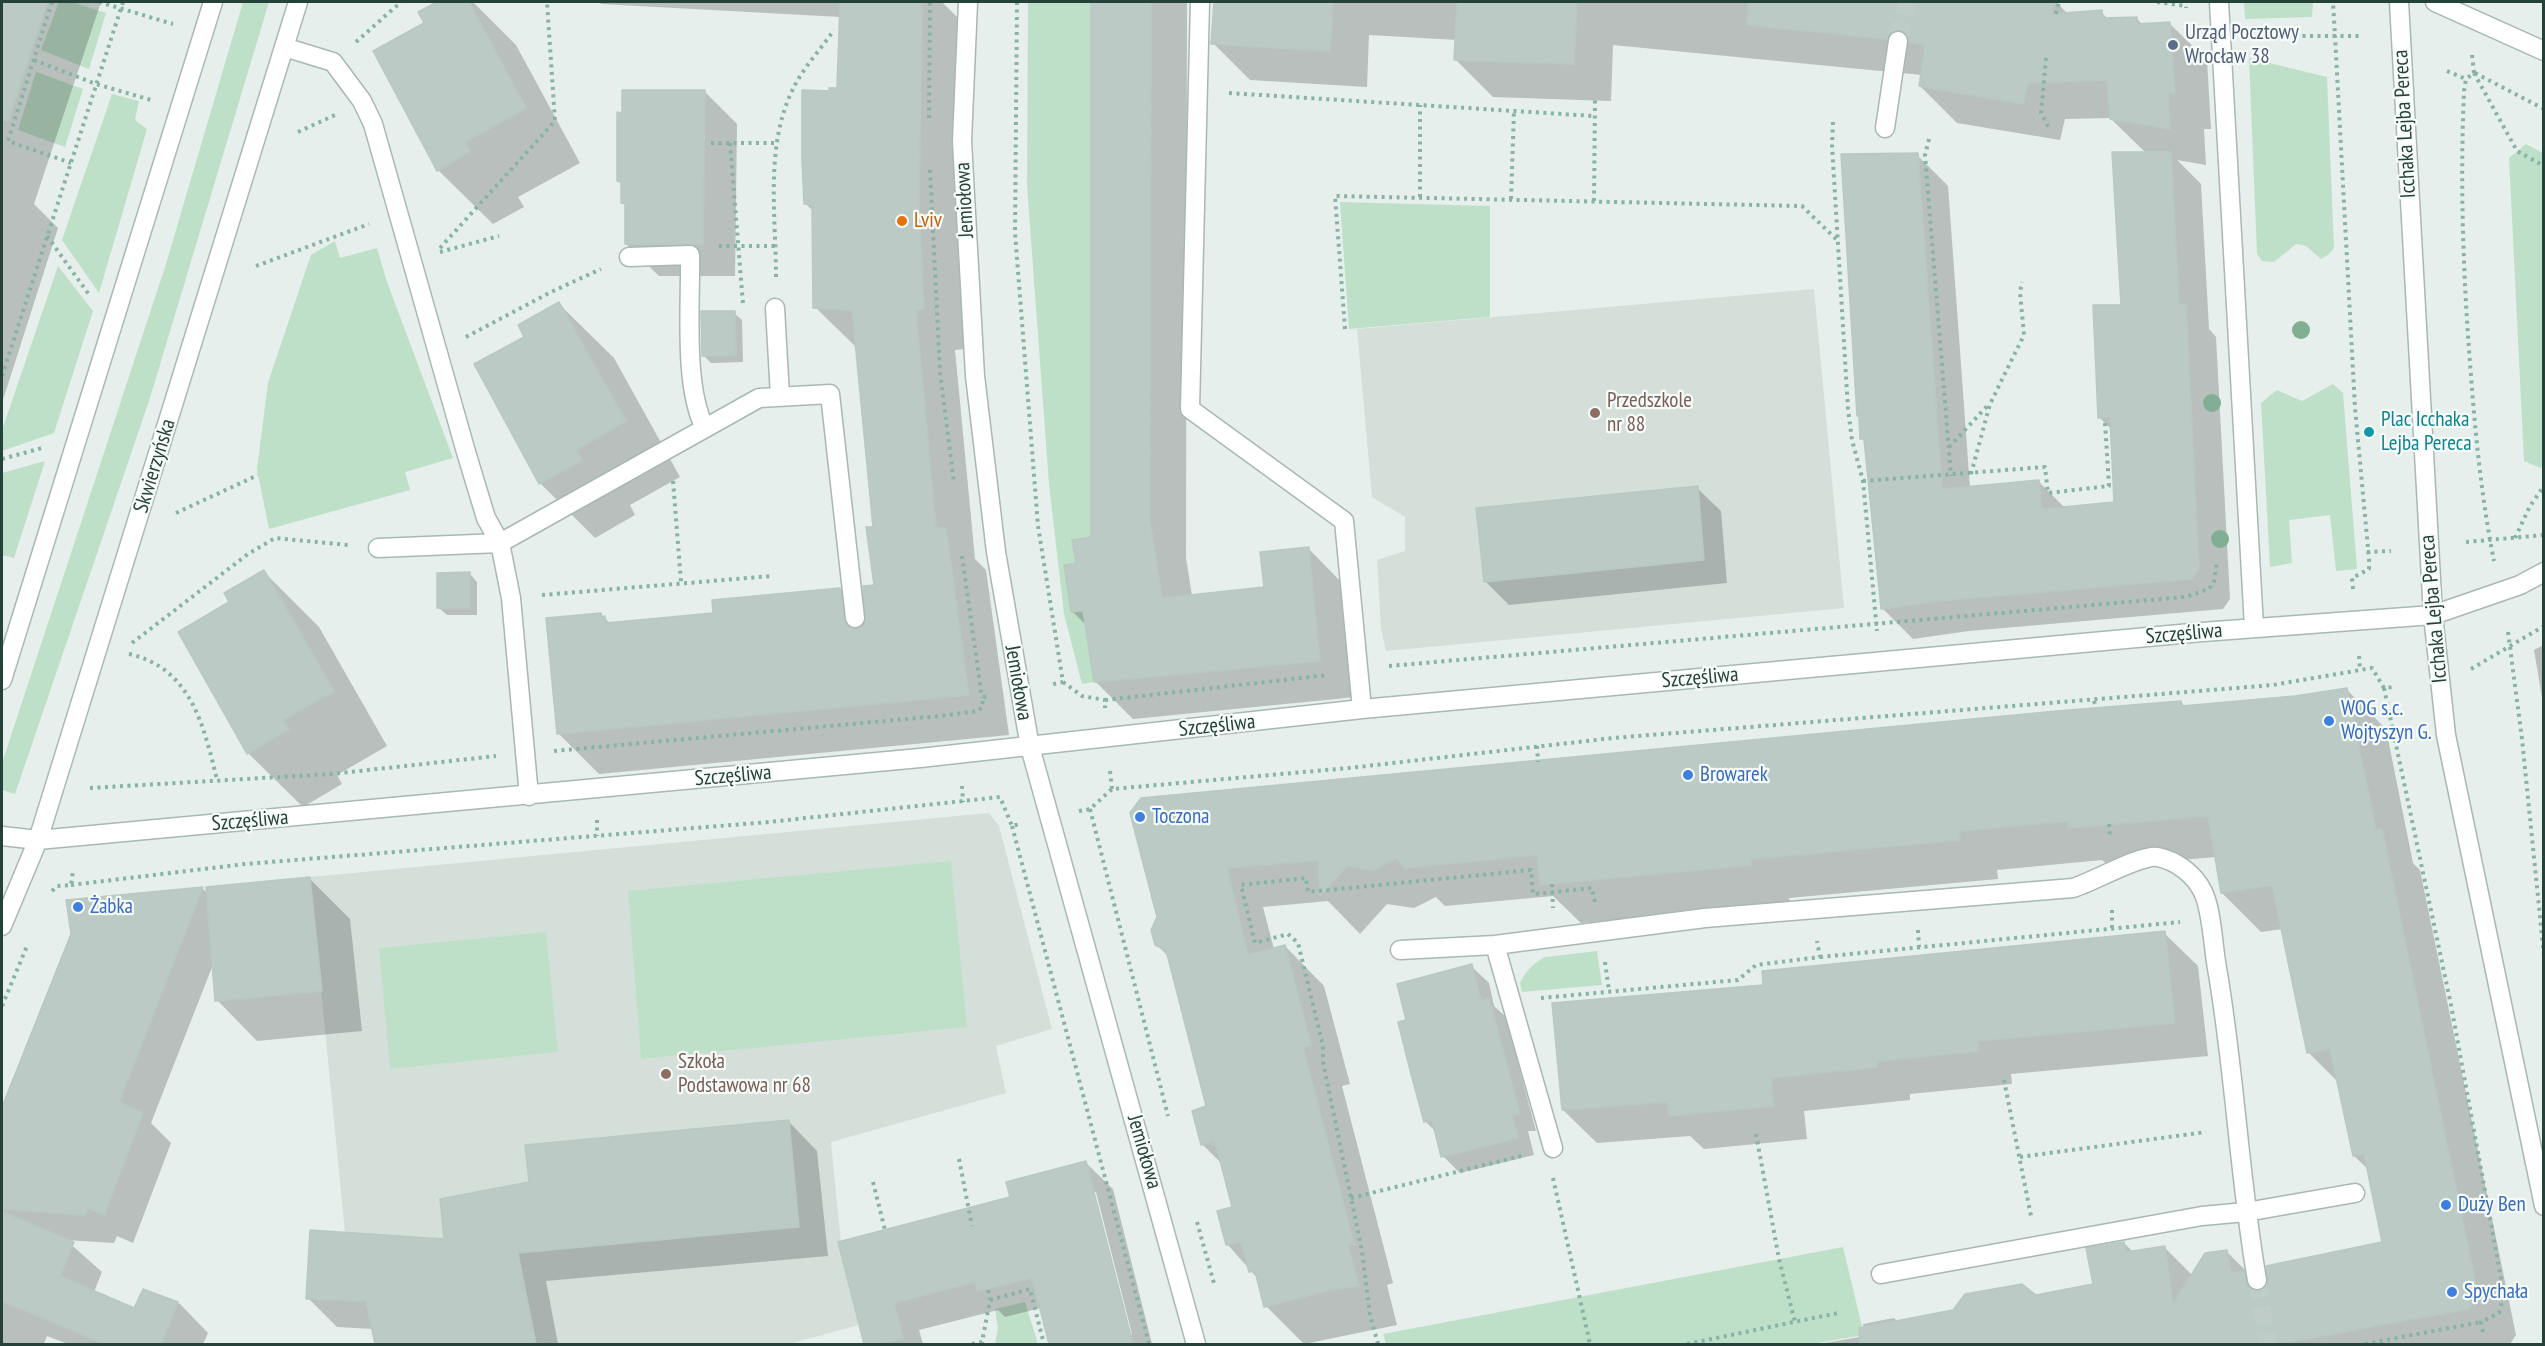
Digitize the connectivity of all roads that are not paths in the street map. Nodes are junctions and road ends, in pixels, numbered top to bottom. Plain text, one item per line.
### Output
1 (213, 2) edge
2 (298, 2) edge
3 (968, 2) edge
4 (1200, 2) edge
5 (2219, 2) edge
6 (2399, 2) edge
7 (2435, 2) edge
8 (1898, 41) tunnel mouth
9 (284, 46) junction
10 (2544, 51) edge
11 (1885, 128) dead end
12 (629, 257) road end
13 (776, 308) road end
14 (780, 396) junction
15 (705, 428) junction
16 (500, 543) junction
17 (378, 548) road end
18 (2544, 572) edge
19 (2433, 615) junction
20 (855, 618) dead end
21 (2254, 627) junction
22 (2, 680) edge
23 (1362, 709) junction
24 (1030, 747) junction
25 (529, 796) junction
26 (2, 836) edge
27 (38, 840) junction
28 (2, 926) edge
29 (1494, 945) junction
30 (1400, 950) dead end
31 (1553, 1148) road end
32 (2355, 1193) dead end
33 (2544, 1206) edge
34 (2246, 1212) junction
35 (1881, 1274) dead end
36 (2257, 1280) tunnel mouth
37 (1196, 1344) edge

1 - 22 street
2 - 9 street, Skwierzyńska
3 - 24 street, Jemiołowa
4 - 23 street
5 - 21 street
6 - 19 street, Icchaka Lejba Pereca
7 - 10 street
8 - 11 street
9 - 16 street
9 - 27 street, Skwierzyńska
12 - 15 street
13 - 14 street
14 - 15 street
14 - 20 street
15 - 16 street
16 - 17 street
16 - 25 street
18 - 19 street
19 - 21 street, Szczęśliwa
19 - 33 street, Icchaka Lejba Pereca
21 - 23 street, Szczęśliwa
23 - 24 street, Szczęśliwa
24 - 25 street, Szczęśliwa
24 - 37 street, Jemiołowa
25 - 27 street, Szczęśliwa
26 - 27 street, Szczęśliwa
27 - 28 street, Skwierzyńska
29 - 30 street
29 - 31 street
29 - 34 street
32 - 34 street
34 - 35 street
34 - 36 street

